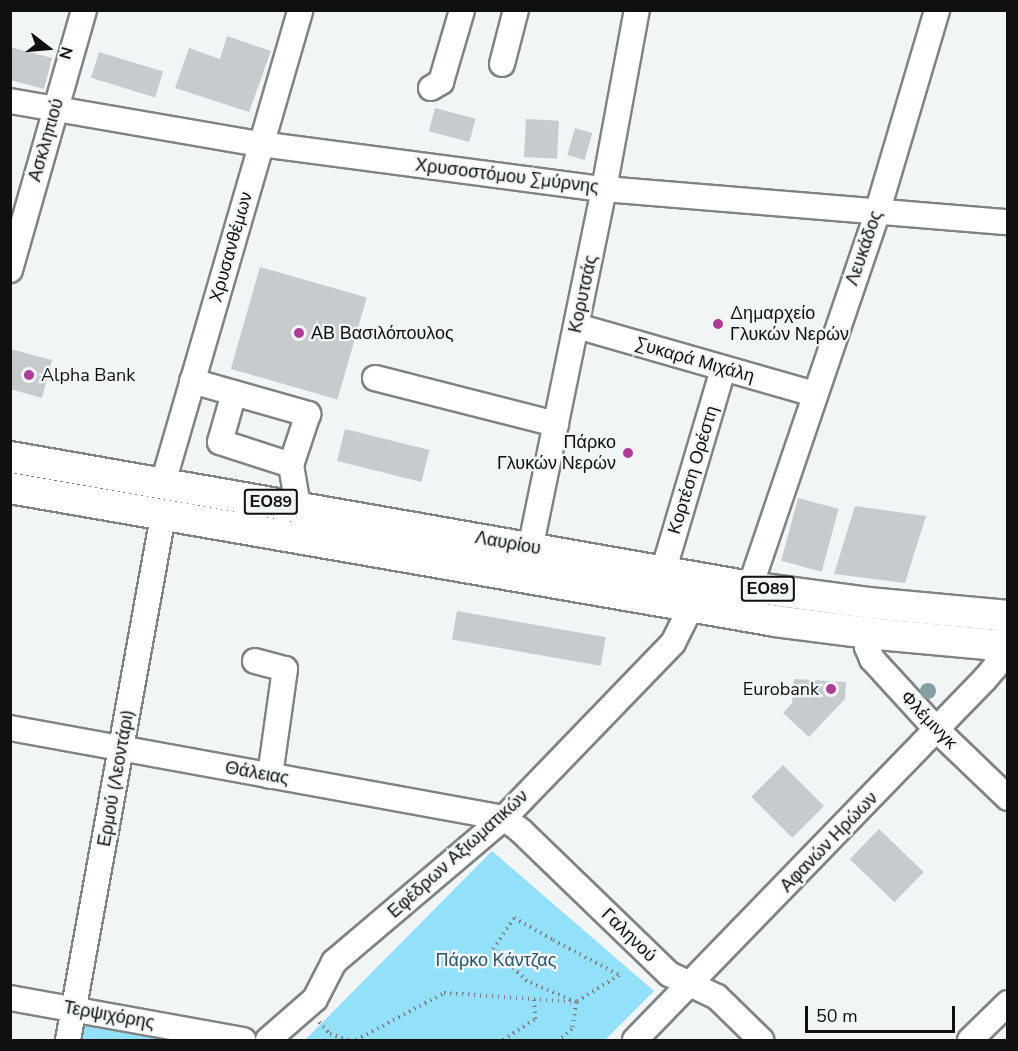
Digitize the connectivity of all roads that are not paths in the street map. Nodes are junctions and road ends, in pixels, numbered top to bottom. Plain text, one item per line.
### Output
1 (84, 10) edge
2 (300, 10) edge
3 (462, 10) edge
4 (516, 10) edge
5 (637, 10) edge
6 (937, 10) edge
7 (502, 64) dead end
8 (431, 88) dead end
9 (10, 101) edge
10 (55, 109) junction
11 (260, 144) junction
12 (604, 189) junction
13 (877, 213) junction
14 (1008, 222) edge
15 (10, 270) edge
16 (577, 326) junction
17 (723, 369) junction
18 (375, 378) dead end
19 (192, 381) junction
20 (234, 393) junction
21 (814, 394) junction
22 (556, 424) junction
23 (10, 457) edge
24 (291, 465) junction
25 (163, 483) junction
26 (10, 488) edge
27 (298, 506) junction
28 (163, 516) junction
29 (531, 547) junction
30 (663, 572) junction
31 (525, 577) junction
32 (750, 587) junction
33 (691, 607) junction
34 (1008, 616) edge
35 (867, 633) junction
36 (1006, 642) edge
37 (255, 661) dead end
38 (10, 728) edge
39 (937, 730) junction
40 (121, 749) junction
41 (270, 776) junction
42 (1008, 798) edge
43 (504, 818) junction
44 (690, 986) junction
45 (10, 998) edge
46 (1008, 1003) edge
47 (74, 1009) junction
48 (68, 1041) edge
49 (243, 1041) edge
50 (268, 1041) edge
51 (635, 1041) edge
52 (761, 1041) edge
53 (970, 1041) edge

1 - 10 street, Ασκληπιού
2 - 11 street, Χρυσανθέμων
3 - 8 street
4 - 7 street
5 - 12 street, Κορυτσάς
6 - 13 street, Λευκάδος
9 - 10 street, Χρυσοστόμου Σμύρνης
10 - 11 street, Χρυσοστόμου Σμύρνης
10 - 15 street, Ασκληπιού
11 - 12 street, Χρυσοστόμου Σμύρνης
11 - 19 street, Χρυσανθέμων
12 - 13 street, Χρυσοστόμου Σμύρνης
12 - 16 street, Κορυτσάς
13 - 14 street, Χρυσοστόμου Σμύρνης
13 - 21 street, Λευκάδος
16 - 17 street, Συκαρά Μιχάλη
16 - 22 street, Κορυτσάς
17 - 21 street, Συκαρά Μιχάλη
17 - 30 street, Κορτέση Ορέστη
18 - 22 street
19 - 20 street
19 - 25 street, Χρυσανθέμων
20 - 24 street
20 - 24 street
21 - 32 street, Λευκάδος
22 - 29 street, Κορυτσάς
23 - 25 main road, Λαυρίου / ΕΟ89
24 - 27 street
25 - 27 main road, Λαυρίου / ΕΟ89
26 - 28 main road, Λαυρίου / ΕΟ89
27 - 29 main road, Λαυρίου / ΕΟ89
28 - 31 main road, Λαυρίου / ΕΟ89
28 - 40 street, Ερμού (Λεοντάρι)
29 - 30 main road, Λαυρίου / ΕΟ89
29 - 31 street, Κορυτσάς
30 - 32 main road, Λαυρίου / ΕΟ89
31 - 33 main road, Λαυρίου / ΕΟ89
32 - 34 main road, Λαυρίου / ΕΟ89
33 - 35 main road, Λαυρίου / ΕΟ89
33 - 43 street, Εφέδρων Αξιωματικών
35 - 36 main road, Λαυρίου / ΕΟ89
35 - 39 street, Φλέμινγκ
36 - 39 street, Αφανών Ηρώων
37 - 41 street
38 - 40 street, Θάλειας
39 - 42 street, Φλέμινγκ
39 - 44 street, Αφανών Ηρώων
40 - 41 street, Θάλειας
40 - 47 street, Ερμού (Λεοντάρι)
41 - 43 street, Θάλειας
43 - 44 street, Γαληνού
43 - 50 street, Εφέδρων Αξιωματικών
44 - 51 street, Αφανών Ηρώων
44 - 52 street, Γαληνού
45 - 47 street, Τερψιχόρης
46 - 53 street
47 - 48 street, Ερμού (Λεοντάρι)
47 - 49 street, Τερψιχόρης

